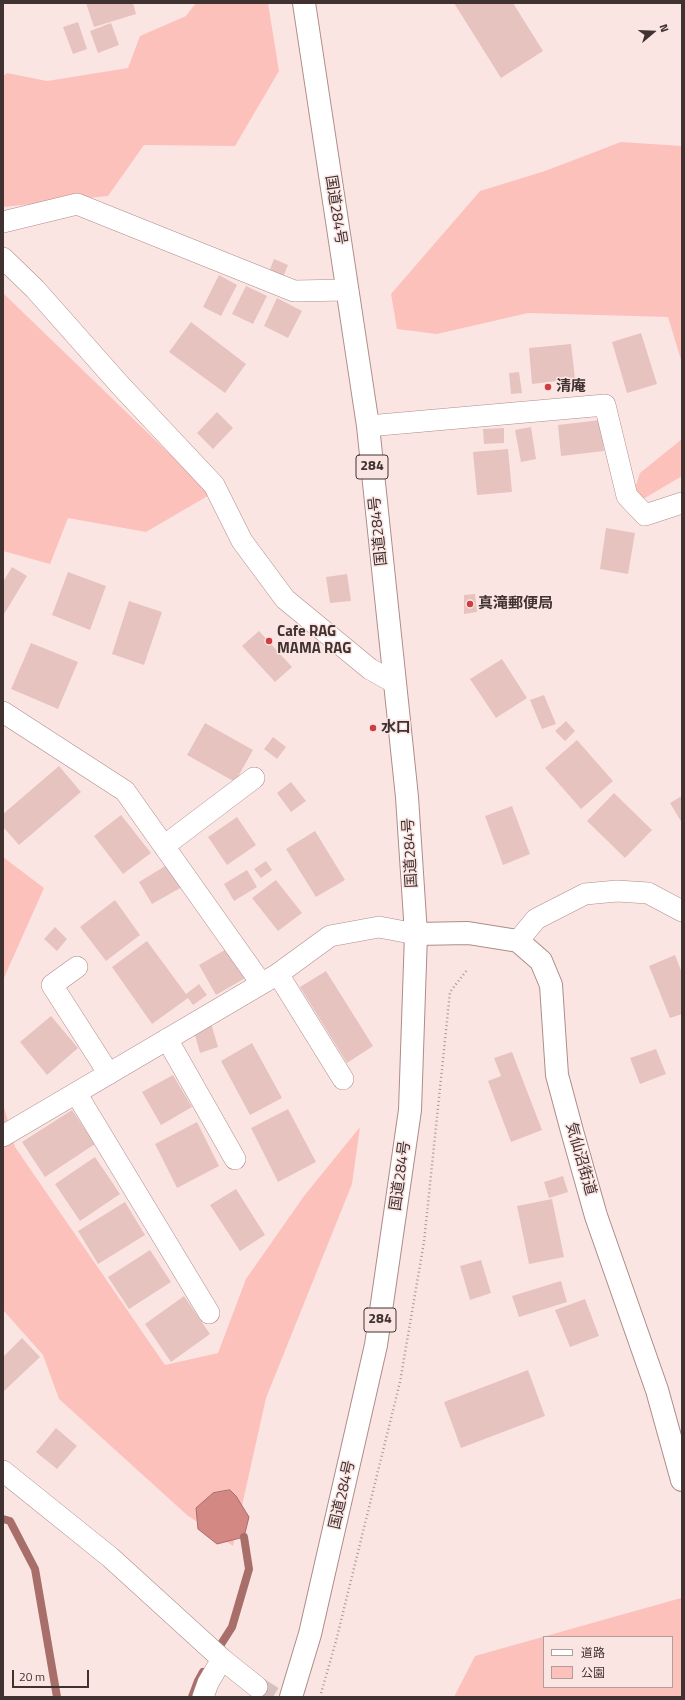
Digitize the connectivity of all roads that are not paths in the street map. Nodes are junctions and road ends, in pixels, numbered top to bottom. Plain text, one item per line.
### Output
1 (304, 3) edge
2 (3, 222) edge
3 (3, 258) edge
4 (347, 290) junction
5 (368, 426) junction
6 (682, 503) edge
7 (395, 683) junction
8 (3, 712) edge
9 (254, 778) dead end
10 (164, 846) junction
11 (682, 911) edge
12 (416, 934) junction
13 (518, 941) junction
14 (77, 967) dead end
15 (270, 979) junction
16 (167, 1039) junction
17 (109, 1074) junction
18 (343, 1079) dead end
19 (76, 1093) junction
20 (3, 1136) edge
21 (235, 1159) dead end
22 (209, 1313) dead end
23 (3, 1471) edge
24 (682, 1480) edge
25 (222, 1659) junction
26 (257, 1687) tunnel mouth
27 (203, 1697) edge
28 (291, 1697) edge

1 - 4 main road, 国道284号 / 284
2 - 4 street
3 - 7 street
4 - 5 main road, 国道284号 / 284
5 - 6 street
5 - 7 main road, 国道284号 / 284
7 - 12 main road, 国道284号 / 284
8 - 10 street
9 - 10 street
10 - 15 street
11 - 13 street
12 - 13 main road
12 - 15 street
12 - 28 main road, 国道284号 / 284
13 - 24 main road, 気仙沼街道
14 - 17 street
15 - 16 street
15 - 18 street
16 - 17 street
16 - 21 street
17 - 19 street
19 - 20 street
19 - 22 street
23 - 25 street
25 - 26 street
25 - 27 street

